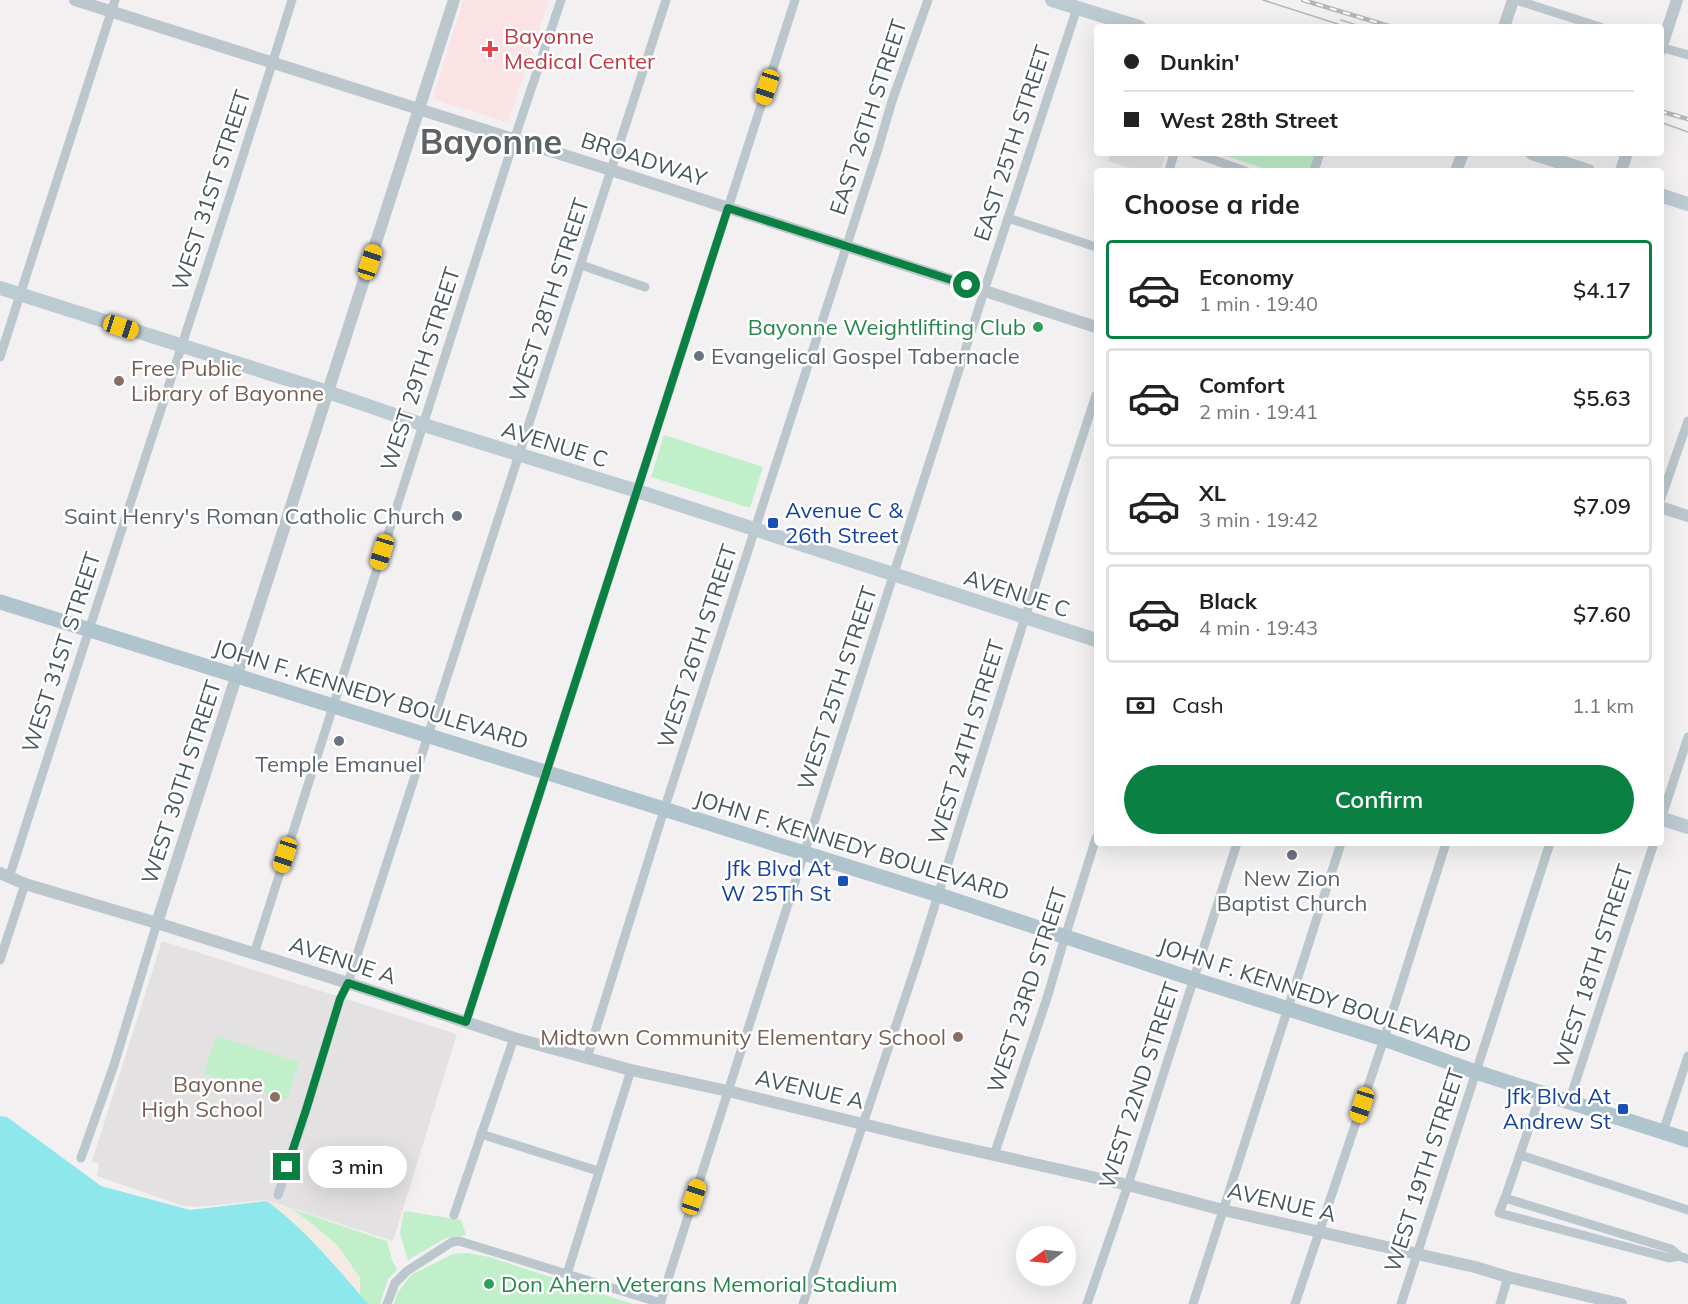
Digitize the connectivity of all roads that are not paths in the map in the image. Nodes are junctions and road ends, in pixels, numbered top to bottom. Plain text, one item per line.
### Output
1 (75, 0) edge
2 (292, 0) edge
3 (454, 0) edge
4 (561, 0) edge
5 (666, 0) edge
6 (795, 0) edge
7 (928, 0) edge
8 (1052, 0) edge
9 (1515, 0) edge
10 (1677, 0) edge
11 (113, 6) edge
12 (1077, 8) junction
13 (1128, 24) edge
14 (1505, 24) edge
15 (1591, 24) edge
16 (1664, 39) edge
17 (1664, 49) edge
18 (1688, 55) edge
19 (272, 63) junction
20 (419, 109) junction
21 (514, 140) junction
22 (1202, 156) edge
23 (1541, 156) edge
24 (1236, 168) edge
25 (1579, 168) edge
26 (611, 170) junction
27 (1664, 196) edge
28 (1688, 204) edge
29 (728, 208) junction
30 (1008, 218) junction
31 (846, 246) junction
32 (1094, 246) edge
33 (580, 265) junction
34 (645, 286) dead end
35 (0, 288) edge
36 (984, 290) junction
37 (20, 294) junction
38 (1094, 326) edge
39 (182, 346) junction
40 (0, 357) edge
41 (328, 392) junction
42 (1094, 401) edge
43 (1688, 421) edge
44 (424, 425) junction
45 (519, 454) junction
46 (1664, 490) edge
47 (637, 491) junction
48 (1664, 508) edge
49 (1688, 516) edge
50 (755, 530) junction
51 (893, 576) junction
52 (0, 602) edge
53 (1025, 617) junction
54 (88, 630) junction
55 (1094, 639) edge
56 (237, 676) junction
57 (333, 706) junction
58 (428, 736) junction
59 (1688, 737) edge
60 (546, 772) junction
61 (664, 810) junction
62 (1664, 811) edge
63 (1664, 821) edge
64 (1688, 827) edge
65 (1094, 844) edge
66 (1236, 846) edge
67 (1340, 846) edge
68 (1445, 846) edge
69 (1549, 846) edge
70 (1653, 846) edge
71 (804, 853) junction
72 (5, 875) edge
73 (25, 884) junction
74 (939, 895) junction
75 (157, 923) junction
76 (1065, 937) junction
77 (254, 954) junction
78 (0, 960) edge
79 (1193, 979) junction
80 (348, 983) junction
81 (1288, 1010) junction
82 (466, 1022) junction
83 (514, 1038) junction
84 (1384, 1039) junction
85 (1688, 1056) edge
86 (587, 1058) junction
87 (631, 1070) junction
88 (1476, 1072) junction
89 (728, 1091) junction
90 (1541, 1093) junction
91 (1569, 1102) junction
92 (863, 1123) junction
93 (1663, 1132) junction
94 (481, 1134) junction
95 (1688, 1140) edge
96 (994, 1155) junction
97 (1520, 1155) junction
98 (81, 1158) dead end
99 (598, 1171) junction
100 (1128, 1185) junction
101 (278, 1195) dead end
102 (1505, 1198) junction
103 (1223, 1210) junction
104 (1688, 1210) edge
105 (454, 1215) dead end
106 (1320, 1232) junction
107 (1416, 1255) junction
108 (1683, 1257) edge
109 (567, 1274) junction
110 (1508, 1277) junction
111 (1598, 1301) edge
112 (387, 1304) edge
113 (660, 1304) edge
114 (803, 1304) edge
115 (1088, 1304) edge
116 (1193, 1304) edge
117 (1295, 1304) edge
118 (1401, 1304) edge
119 (1500, 1304) edge
120 (1621, 1304) edge

1 - 11 street, BROADWAY
2 - 19 street, WEST 31ST STREET
3 - 20 street, WEST 30TH STREET
4 - 21 street, WEST 29TH STREET
5 - 26 street, WEST 28TH STREET
6 - 29 street
7 - 31 street, EAST 26TH STREET
8 - 12 main road
9 - 14 street
9 - 15 street
10 - 16 street
11 - 19 street, BROADWAY
11 - 37 street
12 - 13 main road
12 - 30 street, EAST 25TH STREET
17 - 18 street
19 - 20 street, BROADWAY
19 - 39 street, WEST 31ST STREET
20 - 21 street, BROADWAY
20 - 41 street, WEST 30TH STREET
21 - 26 street, BROADWAY
21 - 44 street, WEST 29TH STREET
22 - 24 street
23 - 25 main road
26 - 29 street, BROADWAY
26 - 33 street, WEST 28TH STREET
27 - 28 main road
29 - 31 street, BROADWAY
29 - 47 street
30 - 32 street
30 - 36 street, EAST 25TH STREET
31 - 36 street, BROADWAY
31 - 50 street, WEST 26TH STREET
33 - 34 street
33 - 45 street, WEST 28TH STREET
35 - 37 main road, AVENUE C
36 - 38 street, BROADWAY
36 - 51 street, WEST 25TH STREET
37 - 39 main road, AVENUE C
37 - 40 street
39 - 41 main road, AVENUE C
39 - 54 street, WEST 31ST STREET
41 - 44 main road, AVENUE C
41 - 56 street, WEST 30TH STREET
42 - 53 street, WEST 24TH STREET
43 - 46 street
44 - 45 main road, AVENUE C
44 - 57 street, WEST 29TH STREET
45 - 47 main road, AVENUE C
45 - 58 street, WEST 28TH STREET
47 - 50 main road, AVENUE C
47 - 60 street
48 - 49 street
50 - 51 main road, AVENUE C
50 - 61 street, WEST 26TH STREET
51 - 53 main road, AVENUE C
51 - 71 street, WEST 25TH STREET
52 - 54 main road, JOHN F. KENNEDY BOULEVARD
53 - 55 main road, AVENUE C
53 - 74 street, WEST 24TH STREET
54 - 56 main road, JOHN F. KENNEDY BOULEVARD
54 - 72 street, WEST 31ST STREET
56 - 57 main road, JOHN F. KENNEDY BOULEVARD
56 - 75 street, WEST 30TH STREET
57 - 58 main road, JOHN F. KENNEDY BOULEVARD
57 - 77 street, WEST 29TH STREET
58 - 60 main road, JOHN F. KENNEDY BOULEVARD
58 - 80 street, WEST 28TH STREET
59 - 62 street
60 - 61 main road, JOHN F. KENNEDY BOULEVARD
60 - 82 street
61 - 71 main road, JOHN F. KENNEDY BOULEVARD
61 - 86 street, WEST 26TH STREET
63 - 64 main road
65 - 76 street, WEST 23RD STREET
66 - 79 street, WEST 22ND STREET
67 - 81 street
68 - 84 street
69 - 88 street, WEST 19TH STREET
70 - 91 street, WEST 18TH STREET
71 - 74 main road, JOHN F. KENNEDY BOULEVARD
71 - 89 street, WEST 25TH STREET
72 - 73 street, AVENUE A
73 - 75 street, AVENUE A
73 - 78 street
74 - 76 main road, JOHN F. KENNEDY BOULEVARD
74 - 92 street, WEST 24TH STREET
75 - 77 street, AVENUE A
75 - 98 street, WEST 30TH STREET
76 - 79 main road, JOHN F. KENNEDY BOULEVARD
76 - 96 street, WEST 23RD STREET
77 - 80 street, AVENUE A
79 - 81 main road, JOHN F. KENNEDY BOULEVARD
79 - 100 street, WEST 22ND STREET
80 - 82 street, AVENUE A
80 - 101 street, WEST 28TH STREET
81 - 84 main road, JOHN F. KENNEDY BOULEVARD
81 - 103 street
82 - 83 street, AVENUE A
83 - 86 street, AVENUE A
83 - 94 street
84 - 88 main road, JOHN F. KENNEDY BOULEVARD
84 - 106 street
85 - 93 street
86 - 87 street, AVENUE A
87 - 89 street, AVENUE A
87 - 99 street
88 - 90 main road, JOHN F. KENNEDY BOULEVARD
88 - 107 street, WEST 19TH STREET
89 - 92 street, AVENUE A
89 - 113 street, WEST 25TH STREET
90 - 91 main road, JOHN F. KENNEDY BOULEVARD
90 - 97 street
91 - 93 main road, JOHN F. KENNEDY BOULEVARD
92 - 96 street, AVENUE A
92 - 114 street, WEST 24TH STREET
93 - 95 main road, JOHN F. KENNEDY BOULEVARD
94 - 99 street
94 - 105 street
96 - 100 street, AVENUE A
97 - 102 street
97 - 104 street
99 - 109 street
100 - 103 street, AVENUE A
100 - 115 street, WEST 22ND STREET
102 - 108 street
102 - 108 street
103 - 106 street, AVENUE A
103 - 116 street
106 - 107 street, AVENUE A
106 - 117 street
107 - 110 street, AVENUE A
107 - 118 street, WEST 19TH STREET
109 - 112 street
109 - 113 street
110 - 111 street, AVENUE A
110 - 119 street
111 - 120 street, AVENUE A

